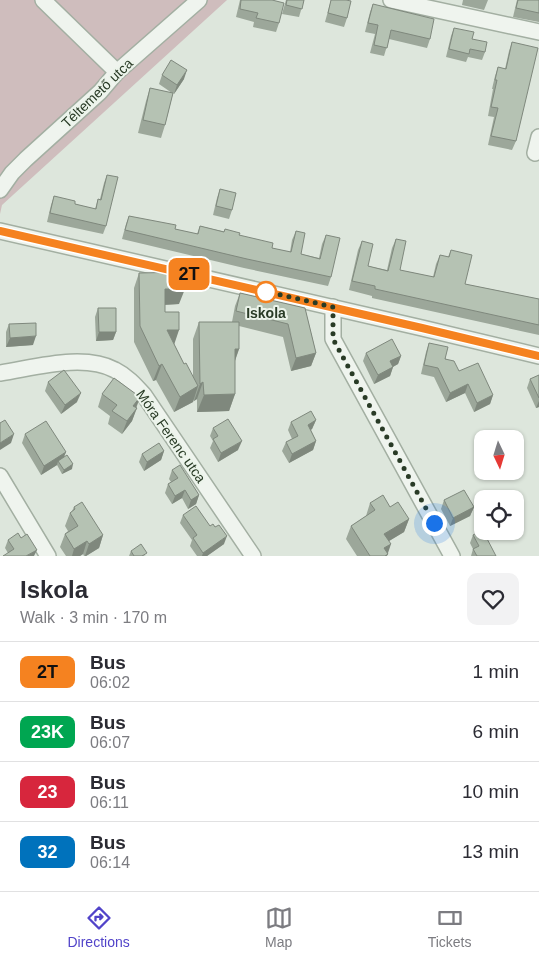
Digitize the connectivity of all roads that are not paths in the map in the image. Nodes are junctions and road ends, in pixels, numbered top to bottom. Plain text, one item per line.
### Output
1 (43, 0) edge
2 (199, 0) edge
3 (392, 0) edge
4 (539, 32) edge
5 (117, 72) junction
6 (539, 137) edge
7 (535, 153) dead end
8 (0, 190) edge
9 (0, 231) edge
10 (333, 307) junction
11 (539, 356) edge
12 (0, 373) edge
13 (0, 476) edge
14 (48, 556) edge
15 (253, 556) edge
16 (452, 556) edge

1 - 5 street
2 - 5 street, Téltemető utca
3 - 4 street
5 - 8 street, Téltemető utca
6 - 7 street
9 - 10 street
10 - 11 street
10 - 16 street
12 - 15 street, Móra Ferenc utca
13 - 14 street

